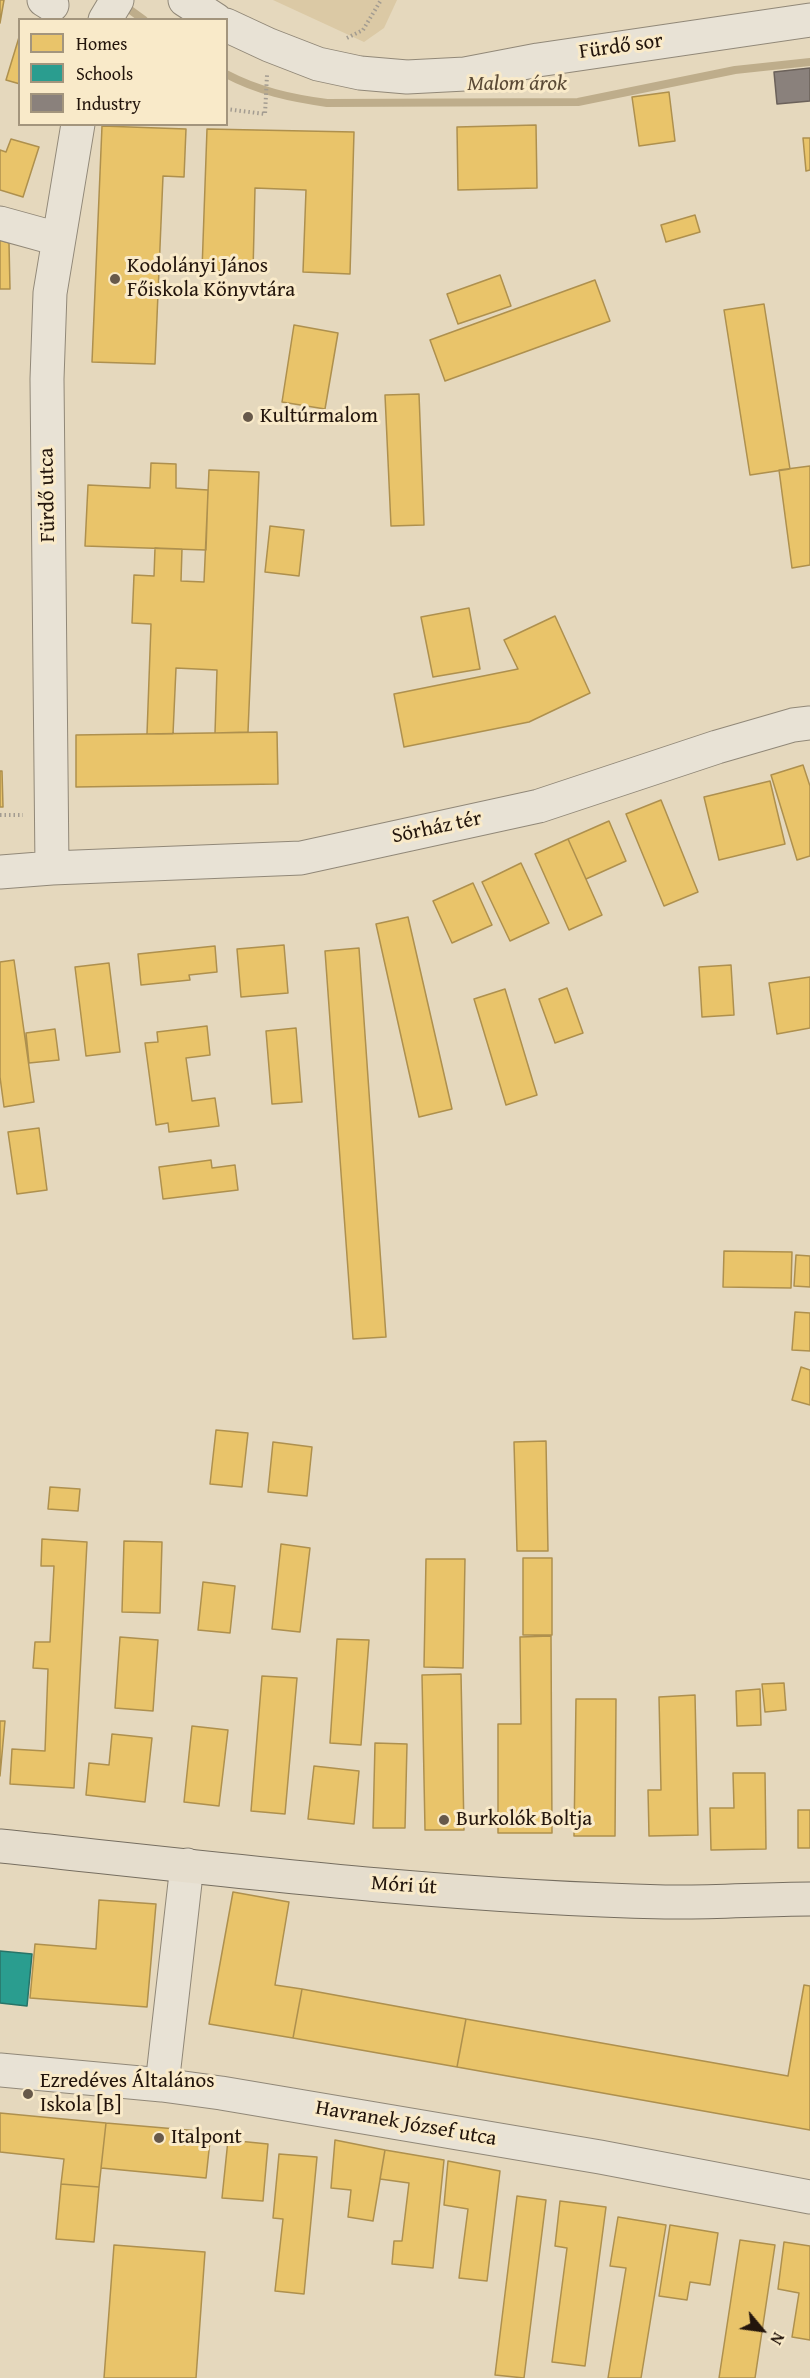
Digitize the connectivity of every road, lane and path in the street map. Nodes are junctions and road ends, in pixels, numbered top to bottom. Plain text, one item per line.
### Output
1 (117, 0) edge
2 (184, 0) edge
3 (381, 0) edge
4 (106, 18) edge
5 (213, 18) edge
6 (810, 20) edge
7 (228, 26) edge
8 (336, 37) dead end
9 (267, 70) dead end
10 (228, 109) edge
11 (78, 126) edge
12 (0, 223) edge
13 (58, 239) junction
14 (810, 723) edge
15 (52, 868) junction
16 (0, 872) edge
17 (0, 1846) edge
18 (188, 1865) junction
19 (810, 1899) edge
20 (0, 2070) edge
21 (162, 2085) junction
22 (810, 2197) edge

1 - 4 street
2 - 5 street
3 - 8 path
6 - 7 street, Fürdő sor
9 - 10 path
11 - 13 street, Fürdő utca
12 - 13 street
13 - 15 street, Fürdő utca
14 - 15 street, Sörház tér
15 - 16 street, Sörház tér
17 - 18 main road, Móri út
18 - 19 main road, Móri út
18 - 21 street
20 - 21 street, Havranek József utca
21 - 22 street, Havranek József utca

